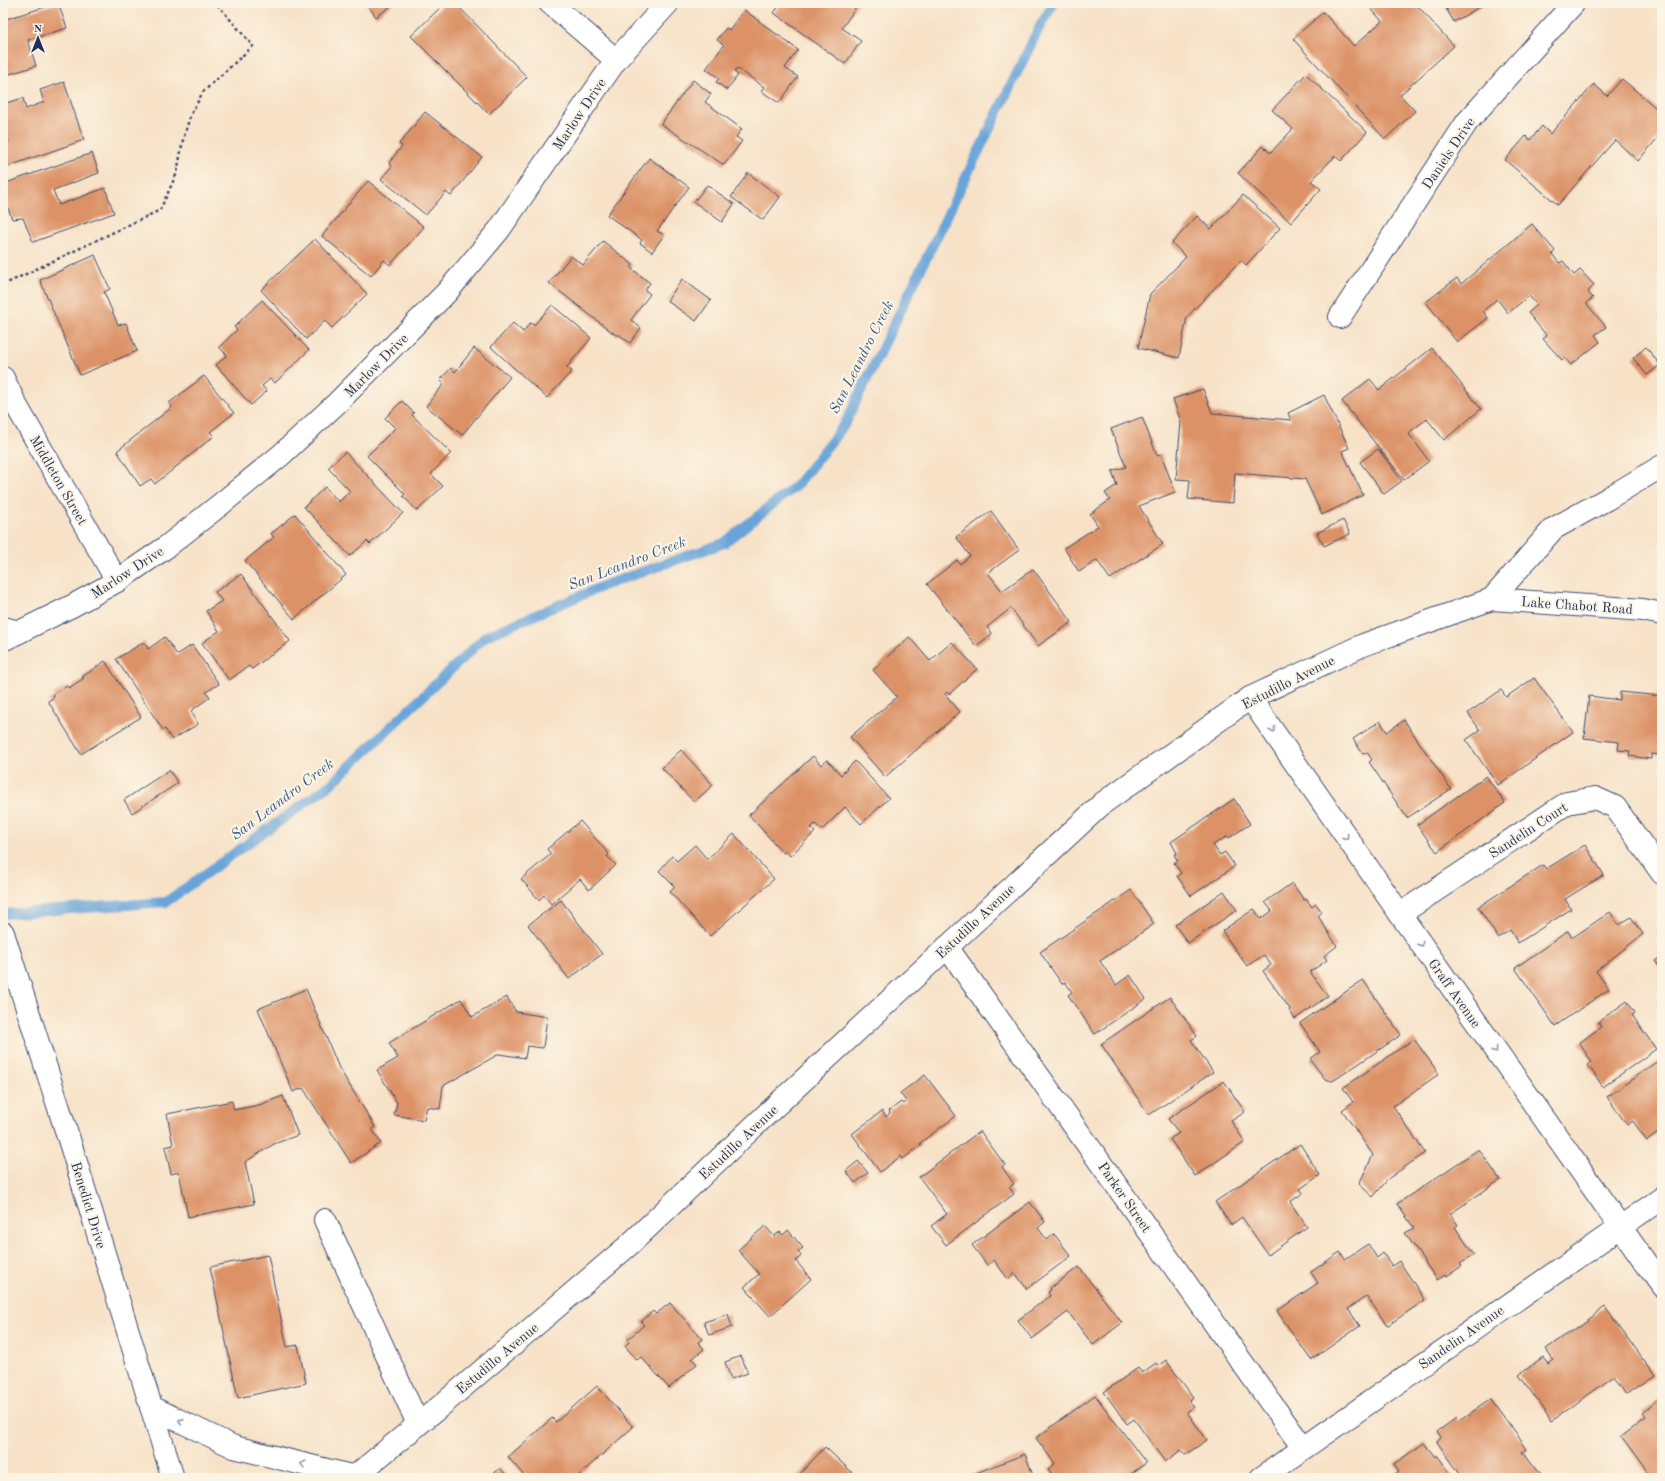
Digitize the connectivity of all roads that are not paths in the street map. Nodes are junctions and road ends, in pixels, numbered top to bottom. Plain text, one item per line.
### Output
1 (550, 3) edge
2 (668, 3) edge
3 (1574, 3) edge
4 (616, 60) junction
5 (1340, 317) dead end
6 (3, 378) edge
7 (1662, 466) edge
8 (117, 581) junction
9 (1492, 599) junction
10 (1662, 614) edge
11 (8, 633) edge
12 (1250, 698) junction
13 (1662, 872) edge
14 (1400, 914) junction
15 (3, 933) edge
16 (947, 947) junction
17 (1662, 1198) edge
18 (325, 1220) dead end
19 (1620, 1227) junction
20 (1662, 1286) edge
21 (151, 1407) junction
22 (418, 1424) junction
23 (1303, 1448) junction
24 (354, 1477) edge
25 (172, 1478) edge
26 (1261, 1478) edge

1 - 4 street
2 - 4 street, Marlow Drive
3 - 5 street, Daniels Drive
4 - 8 street, Marlow Drive
6 - 8 street, Middleton Street
7 - 9 street, Estudillo Avenue
8 - 11 street, Marlow Drive
9 - 10 street, Lake Chabot Road
9 - 12 street, Estudillo Avenue
12 -> 14 street, Graff Avenue
12 - 16 street, Estudillo Avenue
13 - 14 street, Sandelin Court
14 -> 19 street, Graff Avenue
15 - 21 street, Benedict Drive
16 - 22 street, Estudillo Avenue
16 - 23 street, Parker Street
17 - 19 street, Sandelin Avenue
18 - 22 street
19 - 20 street, Graff Avenue
19 - 23 street, Sandelin Avenue
24 -> 21 street
21 - 25 street, Benedict Drive
22 - 24 street, Estudillo Avenue
23 - 26 street, Sandelin Avenue

